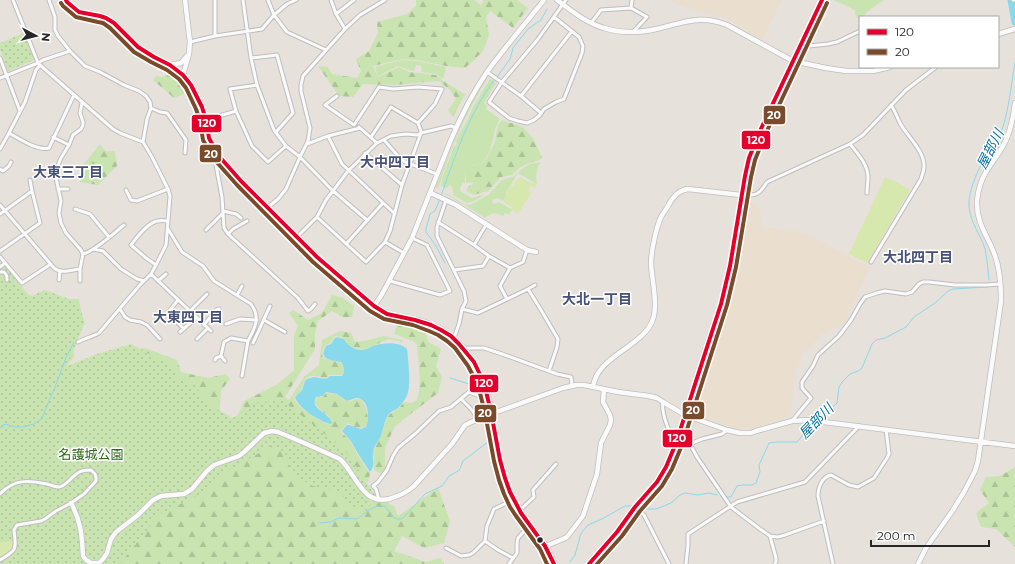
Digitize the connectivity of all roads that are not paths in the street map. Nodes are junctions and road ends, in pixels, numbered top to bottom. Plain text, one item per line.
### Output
1 (13, 0) edge
2 (49, 0) edge
3 (66, 0) edge
4 (185, 0) edge
5 (215, 0) edge
6 (243, 0) edge
7 (268, 0) edge
8 (296, 0) edge
9 (331, 0) edge
10 (354, 0) edge
11 (385, 0) edge
12 (544, 0) edge
13 (557, 0) edge
14 (632, 0) edge
15 (822, 0) edge
16 (565, 2) edge
17 (631, 8) junction
18 (336, 14) junction
19 (274, 15) junction
20 (554, 17) junction
21 (591, 24) junction
22 (345, 29) junction
23 (1015, 29) edge
24 (247, 31) junction
25 (572, 31) junction
26 (634, 31) junction
27 (859, 31) edge
28 (999, 34) edge
29 (215, 36) junction
30 (190, 42) junction
31 (799, 48) junction
32 (326, 50) junction
33 (70, 51) junction
34 (188, 54) junction
35 (0, 58) edge
36 (251, 58) junction
37 (793, 61) junction
38 (39, 64) junction
39 (170, 65) junction
40 (886, 68) edge
41 (935, 68) edge
42 (487, 72) junction
43 (183, 75) junction
44 (7, 76) junction
45 (0, 78) edge
46 (502, 82) junction
47 (257, 85) junction
48 (74, 95) junction
49 (337, 96) dead end
50 (521, 96) junction
51 (1015, 102) edge
52 (82, 103) junction
53 (891, 105) junction
54 (151, 108) junction
55 (20, 111) junction
56 (236, 111) junction
57 (541, 113) junction
58 (206, 120) junction
59 (418, 123) junction
60 (354, 125) junction
61 (1013, 127) edge
62 (360, 128) junction
63 (456, 128) junction
64 (276, 132) junction
65 (9, 133) junction
66 (421, 133) junction
67 (328, 136) junction
68 (371, 137) junction
69 (54, 138) junction
70 (384, 140) junction
71 (0, 142) edge
72 (143, 142) junction
73 (377, 143) junction
74 (307, 144) junction
75 (850, 144) junction
76 (69, 145) junction
77 (286, 146) junction
78 (1, 147) edge
79 (185, 153) dead end
80 (218, 154) junction
81 (365, 154) junction
82 (300, 157) junction
83 (11, 162) dead end
84 (409, 163) junction
85 (0, 169) edge
86 (348, 171) junction
87 (437, 174) junction
88 (30, 180) dead end
89 (402, 185) junction
90 (58, 189) junction
91 (68, 189) dead end
92 (168, 189) junction
93 (126, 190) dead end
94 (332, 190) junction
95 (32, 191) junction
96 (867, 193) dead end
97 (433, 194) junction
98 (741, 195) junction
99 (444, 199) junction
100 (383, 203) junction
101 (0, 205) edge
102 (267, 208) junction
103 (74, 209) dead end
104 (5, 210) junction
105 (223, 212) junction
106 (0, 214) edge
107 (395, 214) junction
108 (317, 217) junction
109 (241, 218) dead end
110 (367, 220) junction
111 (168, 221) junction
112 (247, 221) dead end
113 (438, 222) junction
114 (124, 225) dead end
115 (486, 225) junction
116 (168, 229) junction
117 (206, 230) dead end
118 (25, 234) junction
119 (228, 234) junction
120 (109, 237) junction
121 (297, 237) junction
122 (412, 238) junction
123 (385, 242) junction
124 (346, 244) junction
125 (474, 245) junction
126 (93, 249) junction
127 (527, 250) junction
128 (0, 251) edge
129 (536, 252) dead end
130 (404, 253) junction
131 (83, 254) junction
132 (489, 256) junction
133 (0, 257) edge
134 (871, 262) dead end
135 (5, 263) junction
136 (50, 264) junction
137 (156, 265) junction
138 (0, 267) edge
139 (510, 268) junction
140 (80, 269) junction
141 (454, 270) junction
142 (60, 271) junction
143 (0, 272) edge
144 (151, 274) junction
145 (166, 274) dead end
146 (6, 280) dead end
147 (60, 280) dead end
148 (80, 281) dead end
149 (144, 281) junction
150 (158, 281) junction
151 (390, 281) junction
152 (1000, 284) junction
153 (535, 285) dead end
154 (242, 286) dead end
155 (528, 289) junction
156 (207, 294) dead end
157 (237, 295) junction
158 (507, 299) junction
159 (178, 300) junction
160 (315, 304) dead end
161 (270, 306) dead end
162 (374, 306) junction
163 (120, 309) junction
164 (218, 309) dead end
165 (462, 309) junction
166 (190, 311) junction
167 (196, 318) junction
168 (257, 320) junction
169 (264, 320) junction
170 (226, 324) dead end
171 (204, 325) junction
172 (208, 328) junction
173 (184, 329) junction
174 (254, 329) junction
175 (211, 331) dead end
176 (180, 332) dead end
177 (259, 332) junction
178 (285, 332) dead end
179 (454, 338) junction
180 (160, 339) dead end
181 (197, 339) dead end
182 (248, 341) junction
183 (78, 342) dead end
184 (252, 343) dead end
185 (463, 348) junction
186 (221, 356) junction
187 (215, 360) dead end
188 (225, 361) dead end
189 (549, 371) junction
190 (242, 376) dead end
191 (572, 386) junction
192 (593, 386) junction
193 (604, 390) junction
194 (488, 394) junction
195 (461, 399) junction
196 (663, 402) junction
197 (492, 414) junction
198 (685, 415) junction
199 (477, 419) junction
200 (792, 421) junction
201 (860, 426) junction
202 (886, 429) junction
203 (727, 430) junction
204 (982, 441) junction
205 (676, 443) junction
206 (690, 444) junction
207 (1015, 446) edge
208 (556, 464) dead end
209 (0, 494) edge
210 (379, 500) junction
211 (513, 500) junction
212 (71, 503) junction
213 (635, 507) junction
214 (731, 507) junction
215 (519, 511) junction
216 (824, 521) junction
217 (529, 526) junction
218 (770, 536) junction
219 (485, 541) junction
220 (546, 546) junction
221 (446, 548) dead end
222 (513, 558) junction
223 (0, 560) edge
224 (509, 564) edge
225 (554, 564) edge
226 (589, 564) edge
227 (669, 564) edge
228 (686, 564) edge
229 (775, 564) edge
230 (833, 564) edge
231 (918, 564) edge

1 - 38 street
2 - 33 street
3 - 39 main road
4 - 30 street
5 - 29 street
6 - 24 street
7 - 19 street
8 - 19 street
9 - 18 street
10 - 18 street
11 - 22 street
12 - 42 street
13 - 16 street
14 - 17 street
15 - 31 street
16 - 20 street
16 - 21 street
17 - 21 street
17 - 26 street
18 - 22 street
19 - 24 street
19 - 32 street
20 - 25 street
20 - 46 street
21 - 26 street
22 - 32 street
23 - 28 street
24 - 29 street
24 - 36 street
25 - 50 street
25 - 57 street
26 - 37 street
27 - 31 street
29 - 30 street
30 - 34 street
31 - 37 street
32 - 74 street
33 - 38 street
33 - 54 street
34 - 39 street
34 - 43 street
35 - 44 street
36 - 47 street
36 - 64 street
37 - 40 street
37 - 98 street
38 - 44 street
38 - 48 street
38 - 55 street
39 - 43 main road
41 - 53 street
42 - 46 street
42 - 63 street
43 - 58 main road
44 - 45 street
44 - 55 street
46 - 50 street
46 - 57 street
47 - 56 street
47 - 64 street
48 - 52 street
48 - 69 street
49 - 60 street
50 - 57 street
51 - 61 street
52 - 72 street
52 - 76 street
53 - 75 street
53 - 134 street
54 - 72 street
54 - 79 street
55 - 65 street
56 - 58 street
56 - 77 street
58 - 80 main road
59 - 60 street
59 - 66 street
59 - 68 street
60 - 62 street
61 - 152 street
62 - 67 street
62 - 68 street
63 - 66 street
63 - 87 street
64 - 77 street
65 - 69 street
65 - 78 street
66 - 70 street
66 - 84 street
67 - 74 street
67 - 86 street
68 - 73 street
69 - 76 street
70 - 73 street
70 - 84 street
71 - 78 street
72 - 92 street
73 - 81 street
74 - 82 street
75 - 96 street
75 - 98 street
76 - 90 street
77 - 82 street
80 - 102 main road
80 - 105 street
81 - 86 street
81 - 89 street
82 - 94 street
82 - 102 street
83 - 85 street
84 - 87 street
84 - 89 street
86 - 94 street
86 - 100 street
87 - 97 street
88 - 95 street
89 - 107 street
90 - 91 street
90 - 131 street
92 - 93 street
92 - 111 street
94 - 108 street
94 - 110 street
95 - 104 street
95 - 118 street
97 - 99 street
97 - 122 street
98 - 192 street
98 - 198 street
99 - 113 street
99 - 115 street
100 - 107 street
100 - 110 street
101 - 104 street
102 - 121 main road
103 - 120 street
104 - 106 street
104 - 118 street
105 - 109 street
105 - 117 street
105 - 119 street
107 - 123 street
108 - 121 street
108 - 124 street
110 - 124 street
111 - 116 street
111 - 137 street
112 - 119 street
113 - 125 street
113 - 141 street
114 - 120 street
115 - 125 street
115 - 127 street
116 - 137 street
116 - 157 street
118 - 128 street
118 - 136 street
119 - 160 street
120 - 126 street
121 - 162 main road
122 - 130 street
122 - 151 street
123 - 124 street
123 - 130 street
125 - 132 street
126 - 131 street
126 - 149 street
127 - 129 street
127 - 139 street
130 - 151 street
131 - 140 street
132 - 139 street
132 - 141 street
133 - 135 street
135 - 136 street
135 - 138 street
136 - 142 street
137 - 144 street
139 - 158 street
140 - 142 street
140 - 148 street
141 - 165 street
142 - 147 street
143 - 146 street
144 - 149 street
144 - 150 street
145 - 150 street
149 - 163 street
150 - 159 street
151 - 162 street
152 - 200 street
152 - 204 street
153 - 155 street
154 - 157 street
155 - 158 street
155 - 189 street
156 - 166 street
157 - 168 street
158 - 165 street
159 - 166 street
159 - 173 street
161 - 169 street
162 - 179 main road
163 - 180 street
163 - 183 street
164 - 171 street
165 - 179 street
166 - 167 street
167 - 171 street
167 - 173 street
168 - 170 street
168 - 174 street
169 - 177 street
169 - 178 street
171 - 172 street
172 - 175 street
172 - 181 street
173 - 176 street
174 - 177 street
174 - 182 street
177 - 184 street
179 - 185 main road
182 - 186 street
182 - 190 street
185 - 189 street
185 - 194 main road
186 - 187 street
186 - 188 street
189 - 191 street
191 - 192 street
191 - 197 street
192 - 193 street
193 - 196 street
193 - 220 street
194 - 195 street
194 - 197 main road
195 - 199 street
195 - 210 street
196 - 198 street
196 - 205 street
197 - 199 street
197 - 211 main road
198 - 203 street
198 - 205 street
199 - 210 street
200 - 201 street
200 - 203 street
201 - 202 street
201 - 214 street
202 - 204 street
202 - 216 street
203 - 206 street
204 - 207 street
204 - 231 street
205 - 206 street
205 - 213 street
206 - 214 street
208 - 215 street
209 - 212 street
210 - 212 street
211 - 215 main road
211 - 219 street
212 - 223 street
213 - 226 street
213 - 227 street
214 - 218 street
214 - 228 street
215 - 217 main road
216 - 218 street
216 - 230 street
217 - 220 main road
217 - 222 street
218 - 229 street
219 - 221 street
219 - 222 street
220 - 225 main road
222 - 224 street

